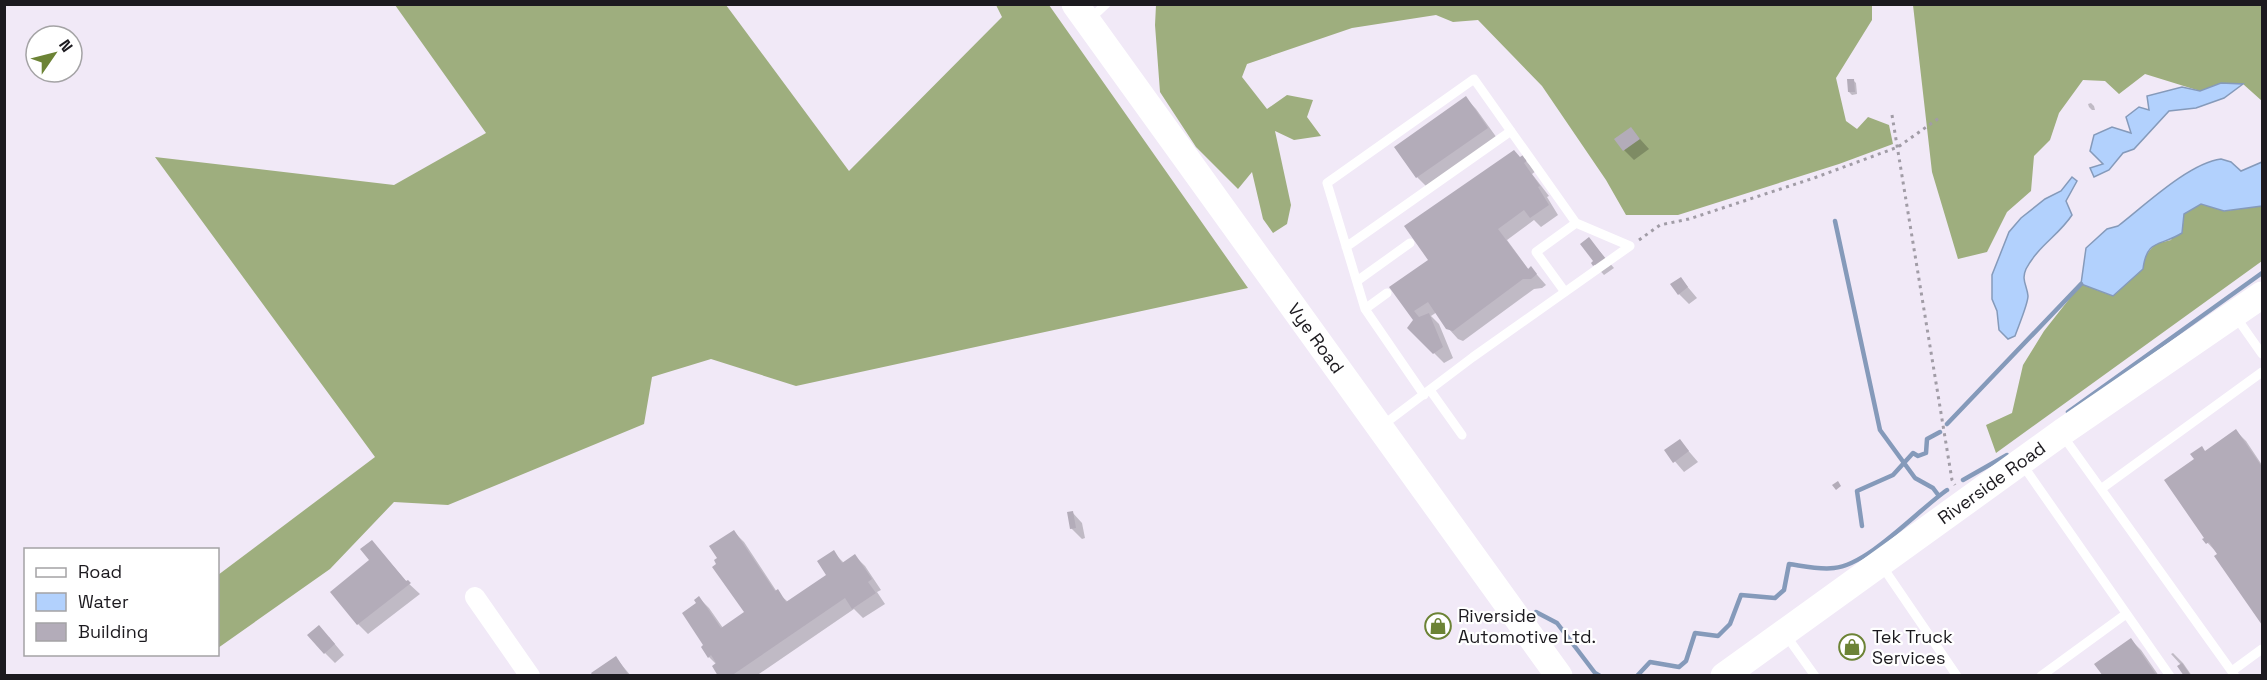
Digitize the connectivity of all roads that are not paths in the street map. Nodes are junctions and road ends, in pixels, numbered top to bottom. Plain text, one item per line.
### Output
1 (1089, 10) edge
2 (1511, 131) junction
3 (1576, 223) junction
4 (1410, 243) dead end
5 (1347, 247) junction
6 (1357, 280) junction
7 (1565, 292) junction
8 (1387, 293) dead end
9 (2262, 295) edge
10 (1365, 309) junction
11 (2235, 315) junction
12 (2262, 354) edge
13 (2262, 372) edge
14 (1427, 392) junction
15 (1381, 427) junction
16 (2061, 433) junction
17 (1462, 435) dead end
18 (2020, 462) junction
19 (2101, 489) junction
20 (1880, 562) junction
21 (475, 597) dead end
22 (2126, 614) junction
23 (1784, 632) junction
24 (2262, 649) edge
25 (2233, 673) edge
26 (530, 675) edge
27 (1559, 675) edge
28 (1724, 675) edge
29 (1815, 675) edge
30 (1957, 675) edge
31 (2041, 675) edge
32 (2170, 675) edge

1 - 15 main road, Vye Road
2 - 3 lane
2 - 5 lane
2 - 5 lane
3 - 7 lane
3 - 7 lane
4 - 6 lane
5 - 6 lane
6 - 10 lane
7 - 14 lane
8 - 10 lane
9 - 11 main road, Riverside Road
10 - 14 lane
11 - 12 lane
11 - 16 main road, Riverside Road
13 - 19 lane
14 - 15 lane
14 - 17 lane
15 - 27 main road, Vye Road
16 - 18 main road, Riverside Road
16 - 19 lane
18 - 20 main road, Riverside Road
18 - 22 lane
19 - 25 lane
20 - 23 main road, Riverside Road
20 - 30 lane
21 - 26 street
22 - 31 lane
22 - 32 lane
23 - 28 main road, Riverside Road
23 - 29 lane
24 - 25 lane

